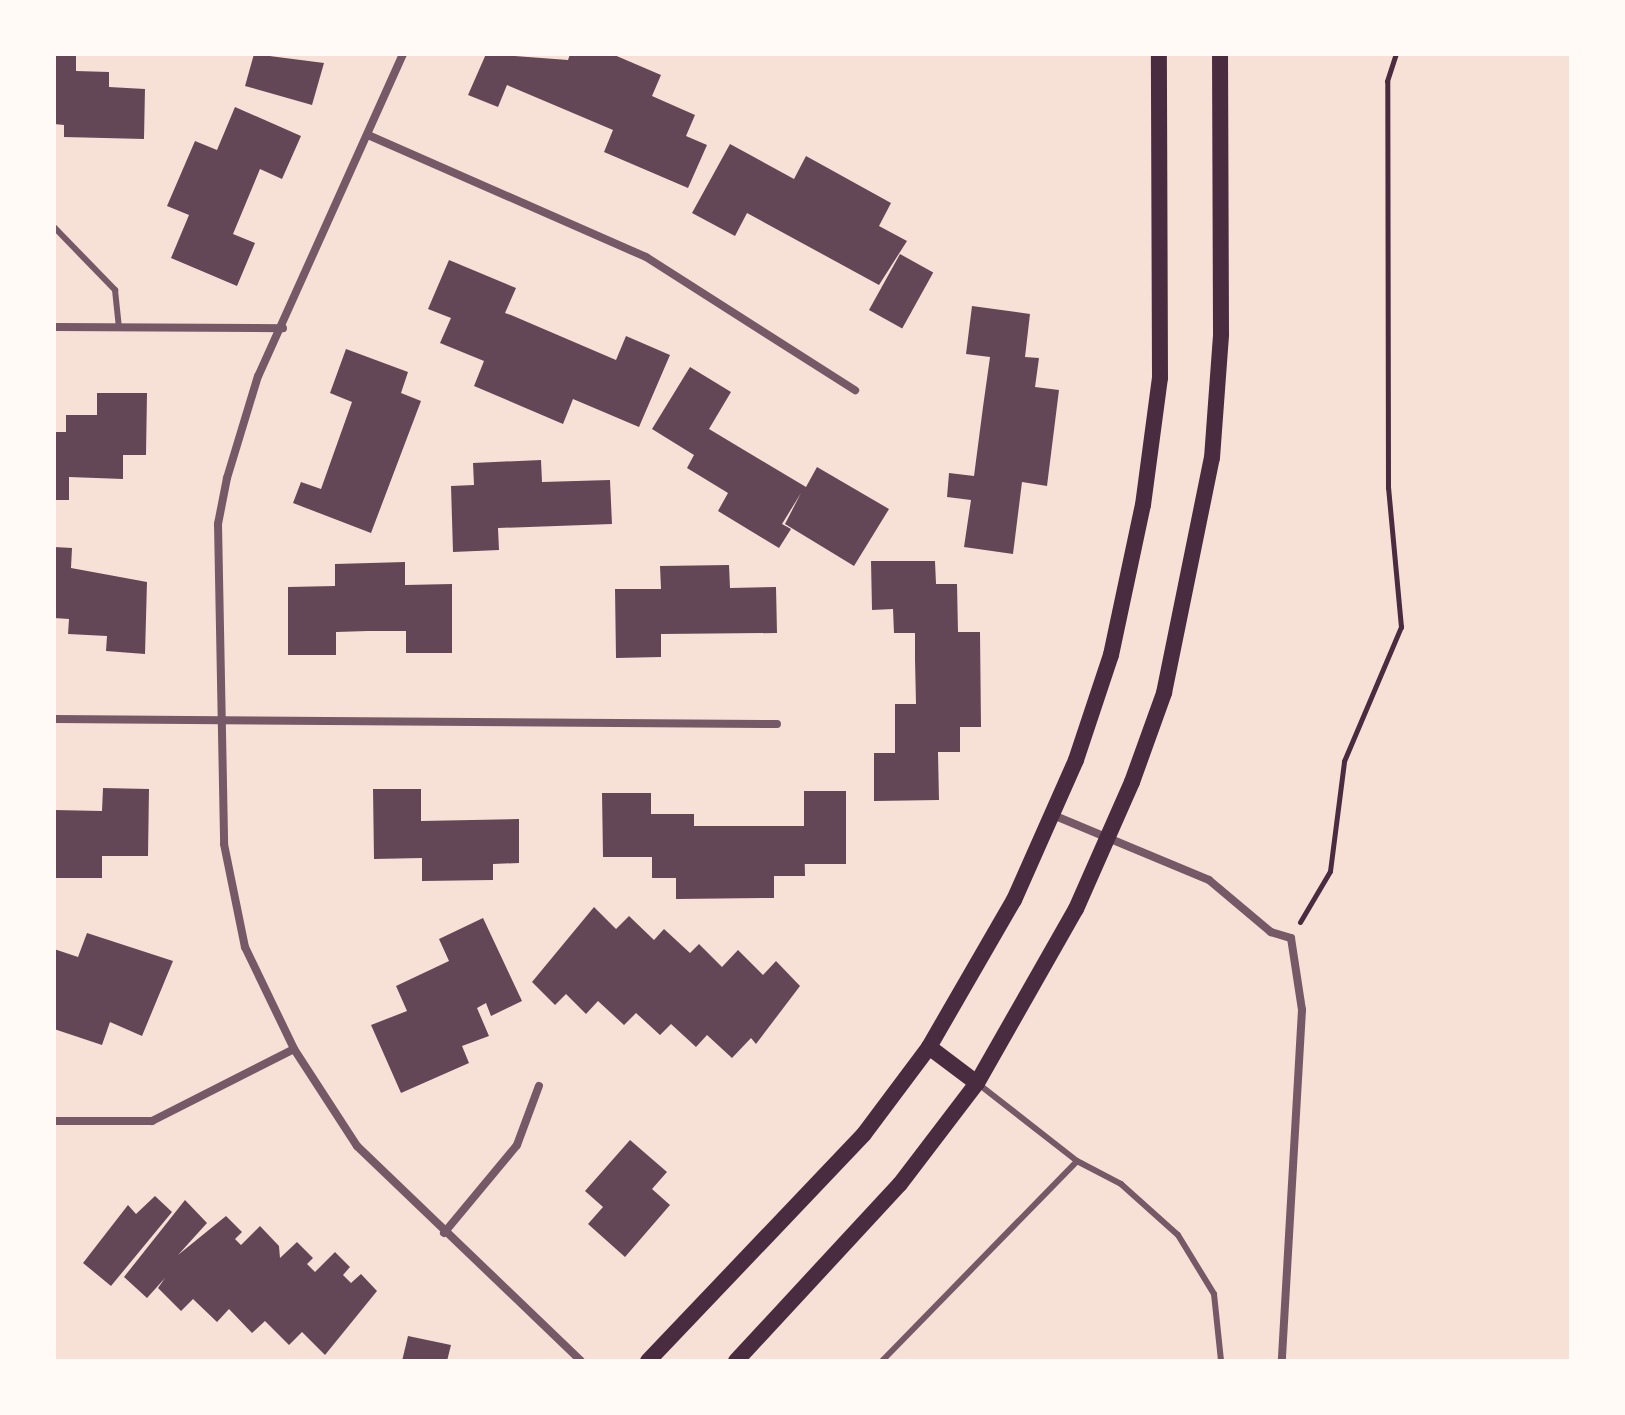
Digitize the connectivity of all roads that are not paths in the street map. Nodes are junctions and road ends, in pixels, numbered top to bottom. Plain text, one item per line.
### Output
1 (403, 54) edge
2 (1159, 54) edge
3 (1220, 54) edge
4 (368, 135) junction
5 (54, 227) edge
6 (54, 327) edge
7 (119, 327) junction
8 (283, 328) junction
9 (855, 390) dead end
10 (54, 719) edge
11 (219, 722) junction
12 (777, 724) dead end
13 (1053, 815) junction
14 (1110, 841) junction
15 (929, 1047) junction
16 (294, 1049) junction
17 (977, 1083) junction
18 (539, 1086) dead end
19 (54, 1121) edge
20 (1077, 1161) junction
21 (444, 1233) junction
22 (581, 1361) edge
23 (648, 1361) edge
24 (736, 1361) edge
25 (882, 1361) edge
26 (1221, 1361) edge
27 (1282, 1361) edge

1 - 4 street
2 - 13 main road
3 - 14 main road
4 - 8 street
4 - 9 street
5 - 7 lane
6 - 7 street
7 - 8 street
8 - 11 street
10 - 11 street
11 - 12 street
11 - 16 street
13 - 14 street
13 - 15 main road
14 - 17 main road
14 - 27 street
15 - 17 main road
15 - 23 main road
16 - 19 street
16 - 21 street
17 - 20 lane
17 - 24 main road
18 - 21 street
20 - 25 lane
20 - 26 lane
21 - 22 street

